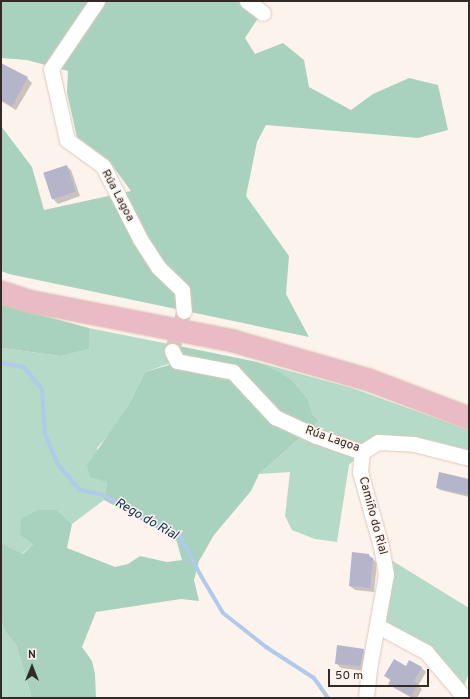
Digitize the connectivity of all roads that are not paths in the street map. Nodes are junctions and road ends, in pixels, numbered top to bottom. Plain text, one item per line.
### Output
1 (97, 1) edge
2 (247, 1) edge
3 (262, 13) dead end
4 (1, 292) edge
5 (184, 311) tunnel mouth
6 (172, 352) dead end
7 (469, 418) edge
8 (362, 452) junction
9 (469, 458) edge
10 (378, 626) junction
11 (366, 698) edge
12 (465, 698) edge

1 - 5 street, Rúa Lagoa
2 - 3 street
4 - 7 main road
6 - 8 street, Rúa Lagoa
8 - 9 street, Rúa Lagoa
8 - 10 street, Camiño do Rial
10 - 11 street, Camiño do Rial
10 - 12 street

